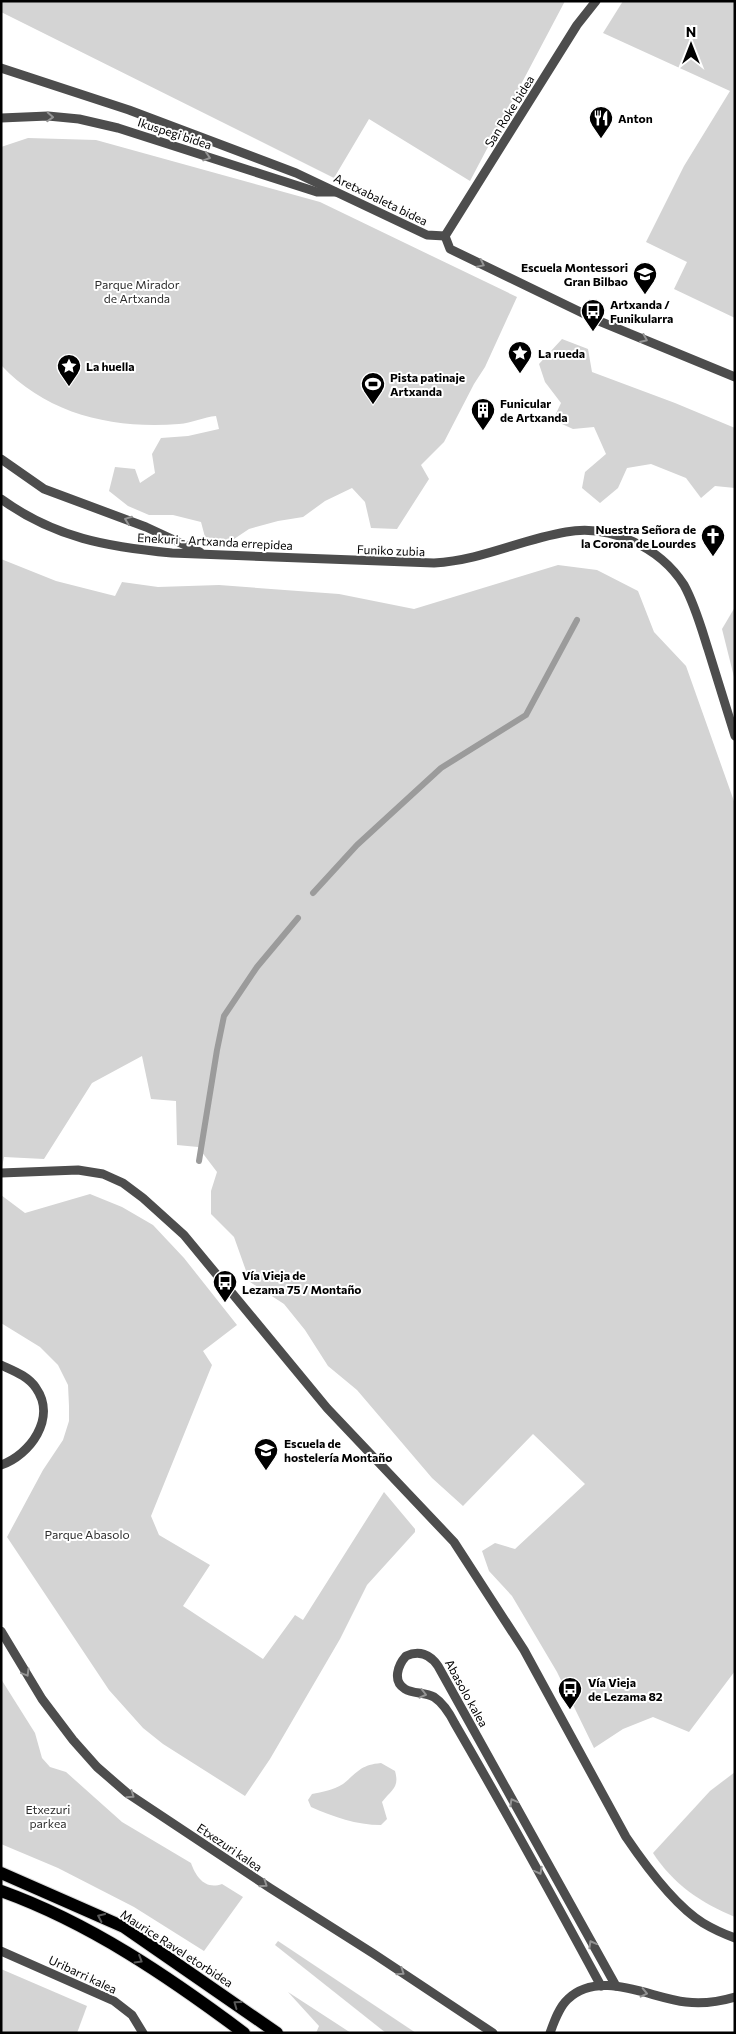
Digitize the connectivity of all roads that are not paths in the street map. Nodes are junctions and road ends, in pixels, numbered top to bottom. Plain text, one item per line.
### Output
1 (596, 1) edge
2 (1, 68) edge
3 (1, 118) edge
4 (338, 192) junction
5 (445, 236) junction
6 (735, 377) edge
7 (1, 459) edge
8 (1, 499) edge
9 (204, 555) junction
10 (348, 560) joint
11 (735, 736) edge
12 (1, 1173) edge
13 (1, 1365) edge
14 (1, 1464) edge
15 (1, 1631) edge
16 (1, 1873) edge
17 (1, 1891) edge
18 (735, 1938) edge
19 (1, 1951) edge
20 (601, 1986) junction
21 (616, 1986) junction
22 (735, 1997) edge
23 (143, 2033) edge
24 (244, 2033) edge
25 (276, 2033) edge
26 (493, 2033) edge
27 (550, 2033) edge

1 - 5 street, San Roke bidea
2 - 4 street, Aretxabaleta bidea
3 -> 4 street, Ikuspegi bidea
4 - 5 street, Aretxabaleta bidea
5 -> 6 street
9 -> 7 street
8 - 9 street, Enekuri - Artxanda errepidea
9 - 10 street, Enekuri - Artxanda errepidea
10 - 11 street, Funiko zubia
12 - 18 street
13 - 14 street
15 -> 26 street, Etxezuri kalea
25 -> 16 main road, Maurice Ravel etorbidea
17 -> 24 main road
19 - 23 street, Uribarri kalea
20 - 21 street
21 -> 20 street, Abasolo kalea
20 - 27 street
21 -> 22 street

